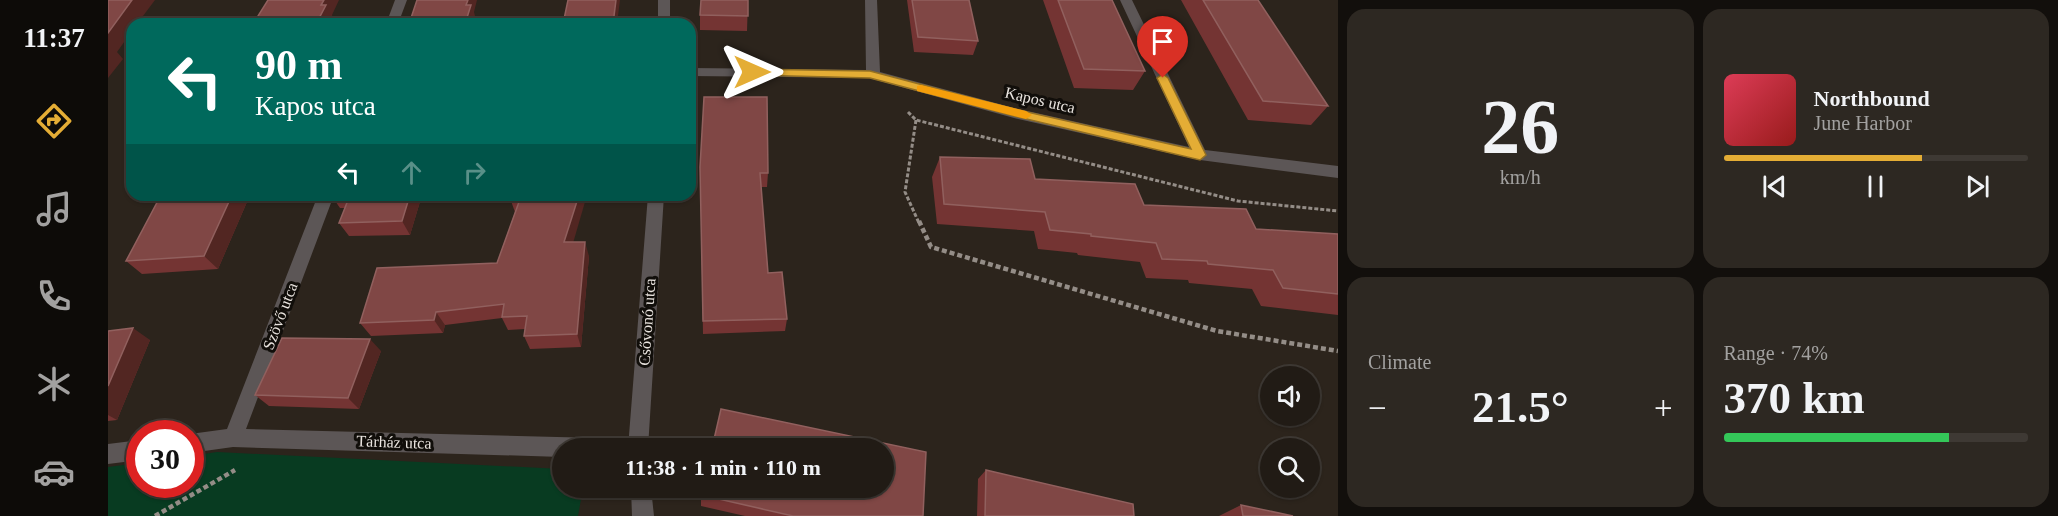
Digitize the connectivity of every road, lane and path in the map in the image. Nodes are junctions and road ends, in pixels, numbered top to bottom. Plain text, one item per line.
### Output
1 (401, 0) edge
2 (664, 0) edge
3 (871, 0) edge
4 (1126, 0) edge
5 (394, 18) edge
6 (664, 18) edge
7 (696, 72) edge
8 (873, 75) junction
9 (916, 120) dead end
10 (1200, 155) junction
11 (1338, 172) edge
12 (324, 201) edge
13 (656, 201) edge
14 (1338, 351) edge
15 (233, 438) junction
16 (639, 438) edge
17 (204, 441) edge
18 (552, 447) edge
19 (126, 452) edge
20 (108, 454) edge
21 (238, 469) dead end
22 (642, 498) edge
23 (155, 516) edge
24 (643, 516) edge

1 - 5 street
2 - 6 street
3 - 8 street
4 - 10 street
7 - 8 street, Kapos utca
8 - 10 street, Kapos utca
9 - 14 path
10 - 11 street, Kapos utca
12 - 15 street, Szövő utca
13 - 16 street, Csővonó utca
15 - 17 street, Tárház utca
15 - 18 street, Tárház utca
19 - 20 street
21 - 23 path
22 - 24 street

